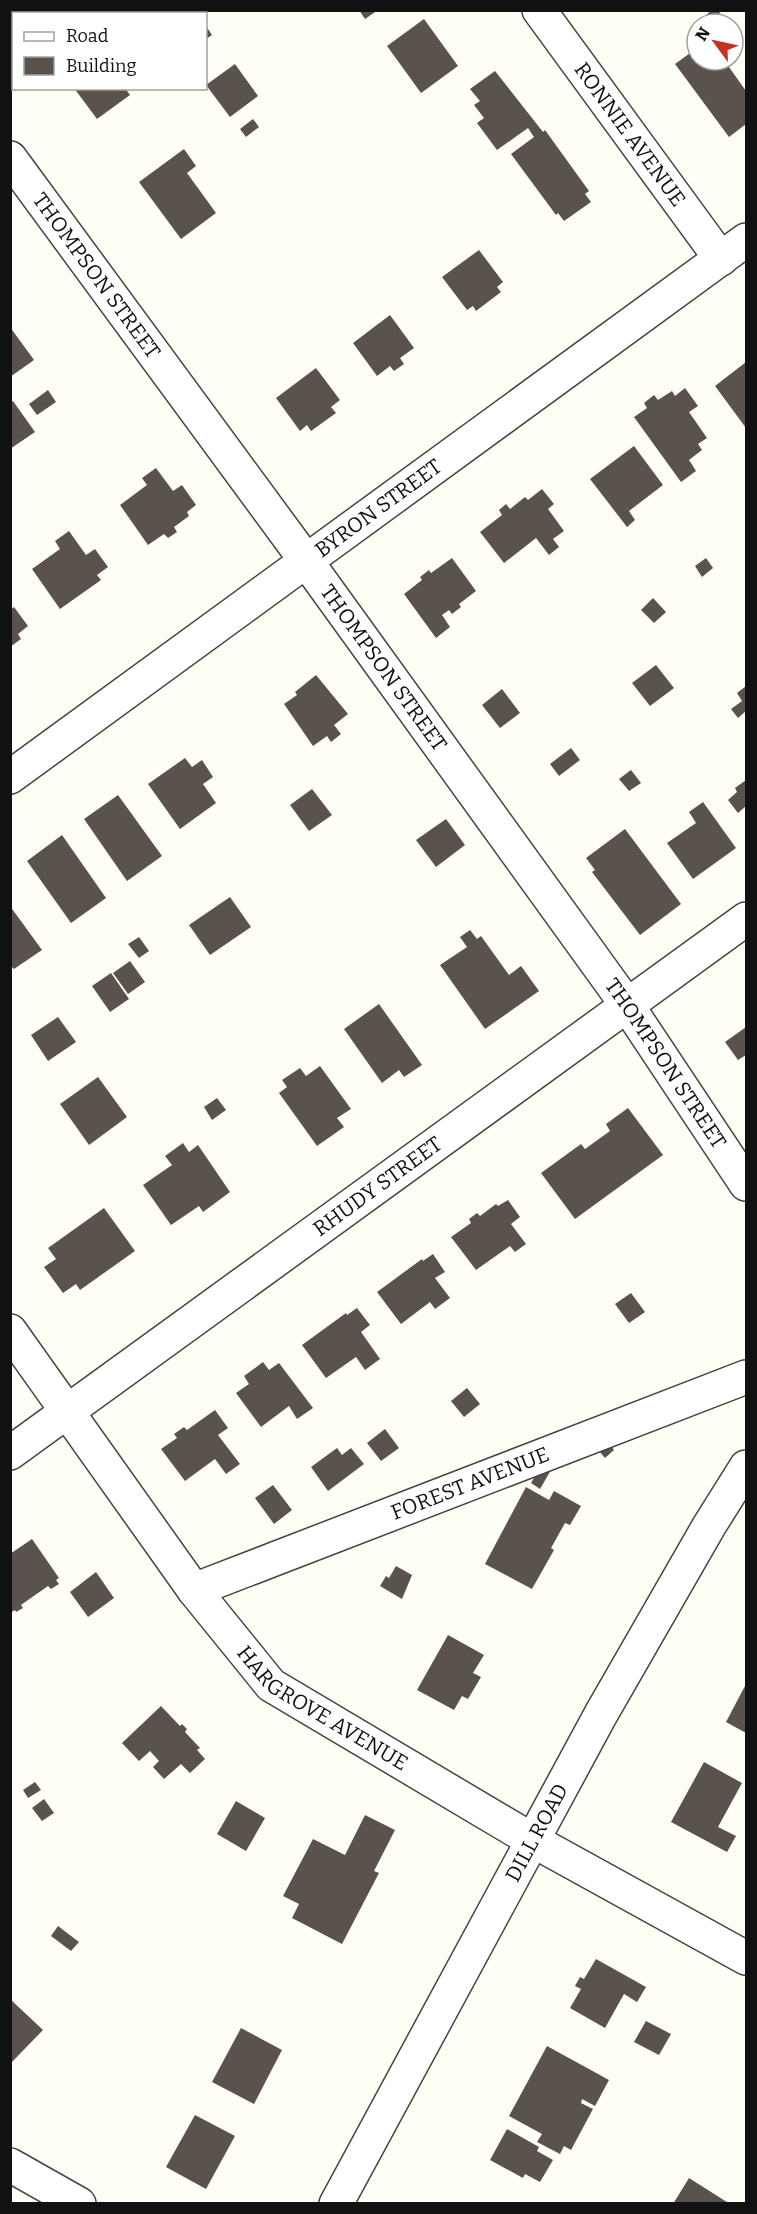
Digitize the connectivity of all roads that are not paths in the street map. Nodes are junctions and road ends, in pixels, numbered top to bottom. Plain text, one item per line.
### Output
1 (539, 10) edge
2 (10, 158) edge
3 (734, 249) edge
4 (307, 562) junction
5 (10, 777) edge
6 (747, 919) edge
7 (627, 1005) junction
8 (747, 1184) edge
9 (10, 1331) edge
10 (747, 1377) edge
11 (68, 1411) junction
12 (10, 1453) edge
13 (747, 1467) edge
14 (194, 1590) junction
15 (532, 1840) junction
16 (747, 1958) edge
17 (10, 2165) edge
18 (79, 2204) edge
19 (336, 2204) edge

1 - 3 street, RONNIE AVENUE
2 - 4 street, THOMPSON STREET
3 - 4 street, BYRON STREET
4 - 5 street, BYRON STREET
4 - 7 street, THOMPSON STREET
6 - 7 street, RHUDY STREET
7 - 8 street, THOMPSON STREET
7 - 11 street, RHUDY STREET
9 - 11 street, HARGROVE AVENUE
10 - 14 street, FOREST AVENUE
11 - 12 street, RHUDY STREET
11 - 14 street, HARGROVE AVENUE
13 - 15 street, DILL ROAD
14 - 15 street, HARGROVE AVENUE
15 - 16 street, HARGROVE AVENUE
15 - 19 street, DILL ROAD
17 - 18 street

